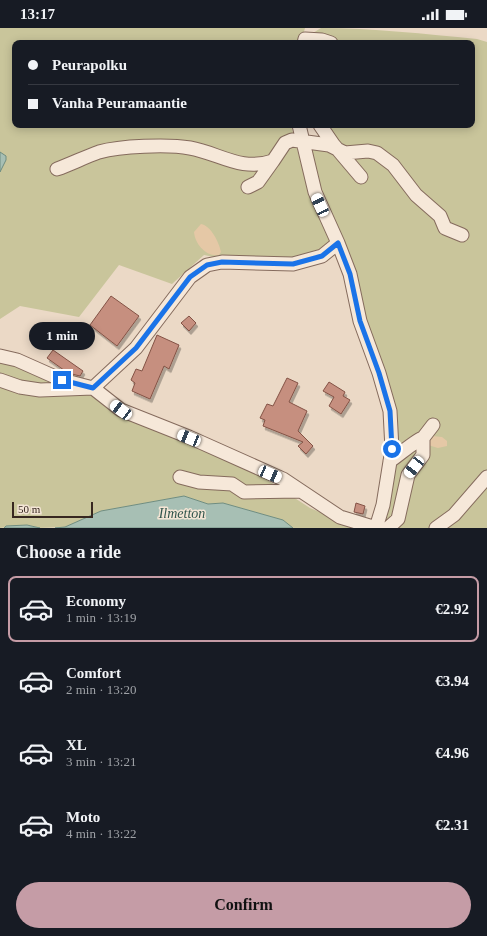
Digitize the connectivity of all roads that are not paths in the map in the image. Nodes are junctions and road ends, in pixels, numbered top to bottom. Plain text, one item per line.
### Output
1 (308, 38) edge
2 (322, 40) edge
3 (300, 128) edge
4 (321, 128) edge
5 (302, 140) junction
6 (338, 150) junction
7 (272, 161) junction
8 (57, 169) dead end
9 (361, 177) dead end
10 (248, 187) dead end
11 (462, 236) dead end
12 (338, 243) junction
13 (0, 356) edge
14 (0, 380) edge
15 (93, 388) junction
16 (434, 425) dead end
17 (423, 438) junction
18 (390, 461) junction
19 (180, 477) dead end
20 (487, 477) edge
21 (299, 491) junction
22 (376, 528) edge
23 (388, 528) edge
24 (436, 528) edge

1 - 2 street
3 - 5 street
4 - 6 street
5 - 6 street
5 - 7 street
5 - 12 street
6 - 9 street
6 - 11 street
7 - 8 street
7 - 10 street
12 - 15 street
12 - 18 street
13 - 15 street
14 - 15 street
15 - 21 street
16 - 17 street
17 - 18 street
17 - 23 street
18 - 22 street
19 - 21 street
20 - 24 street
21 - 22 street

